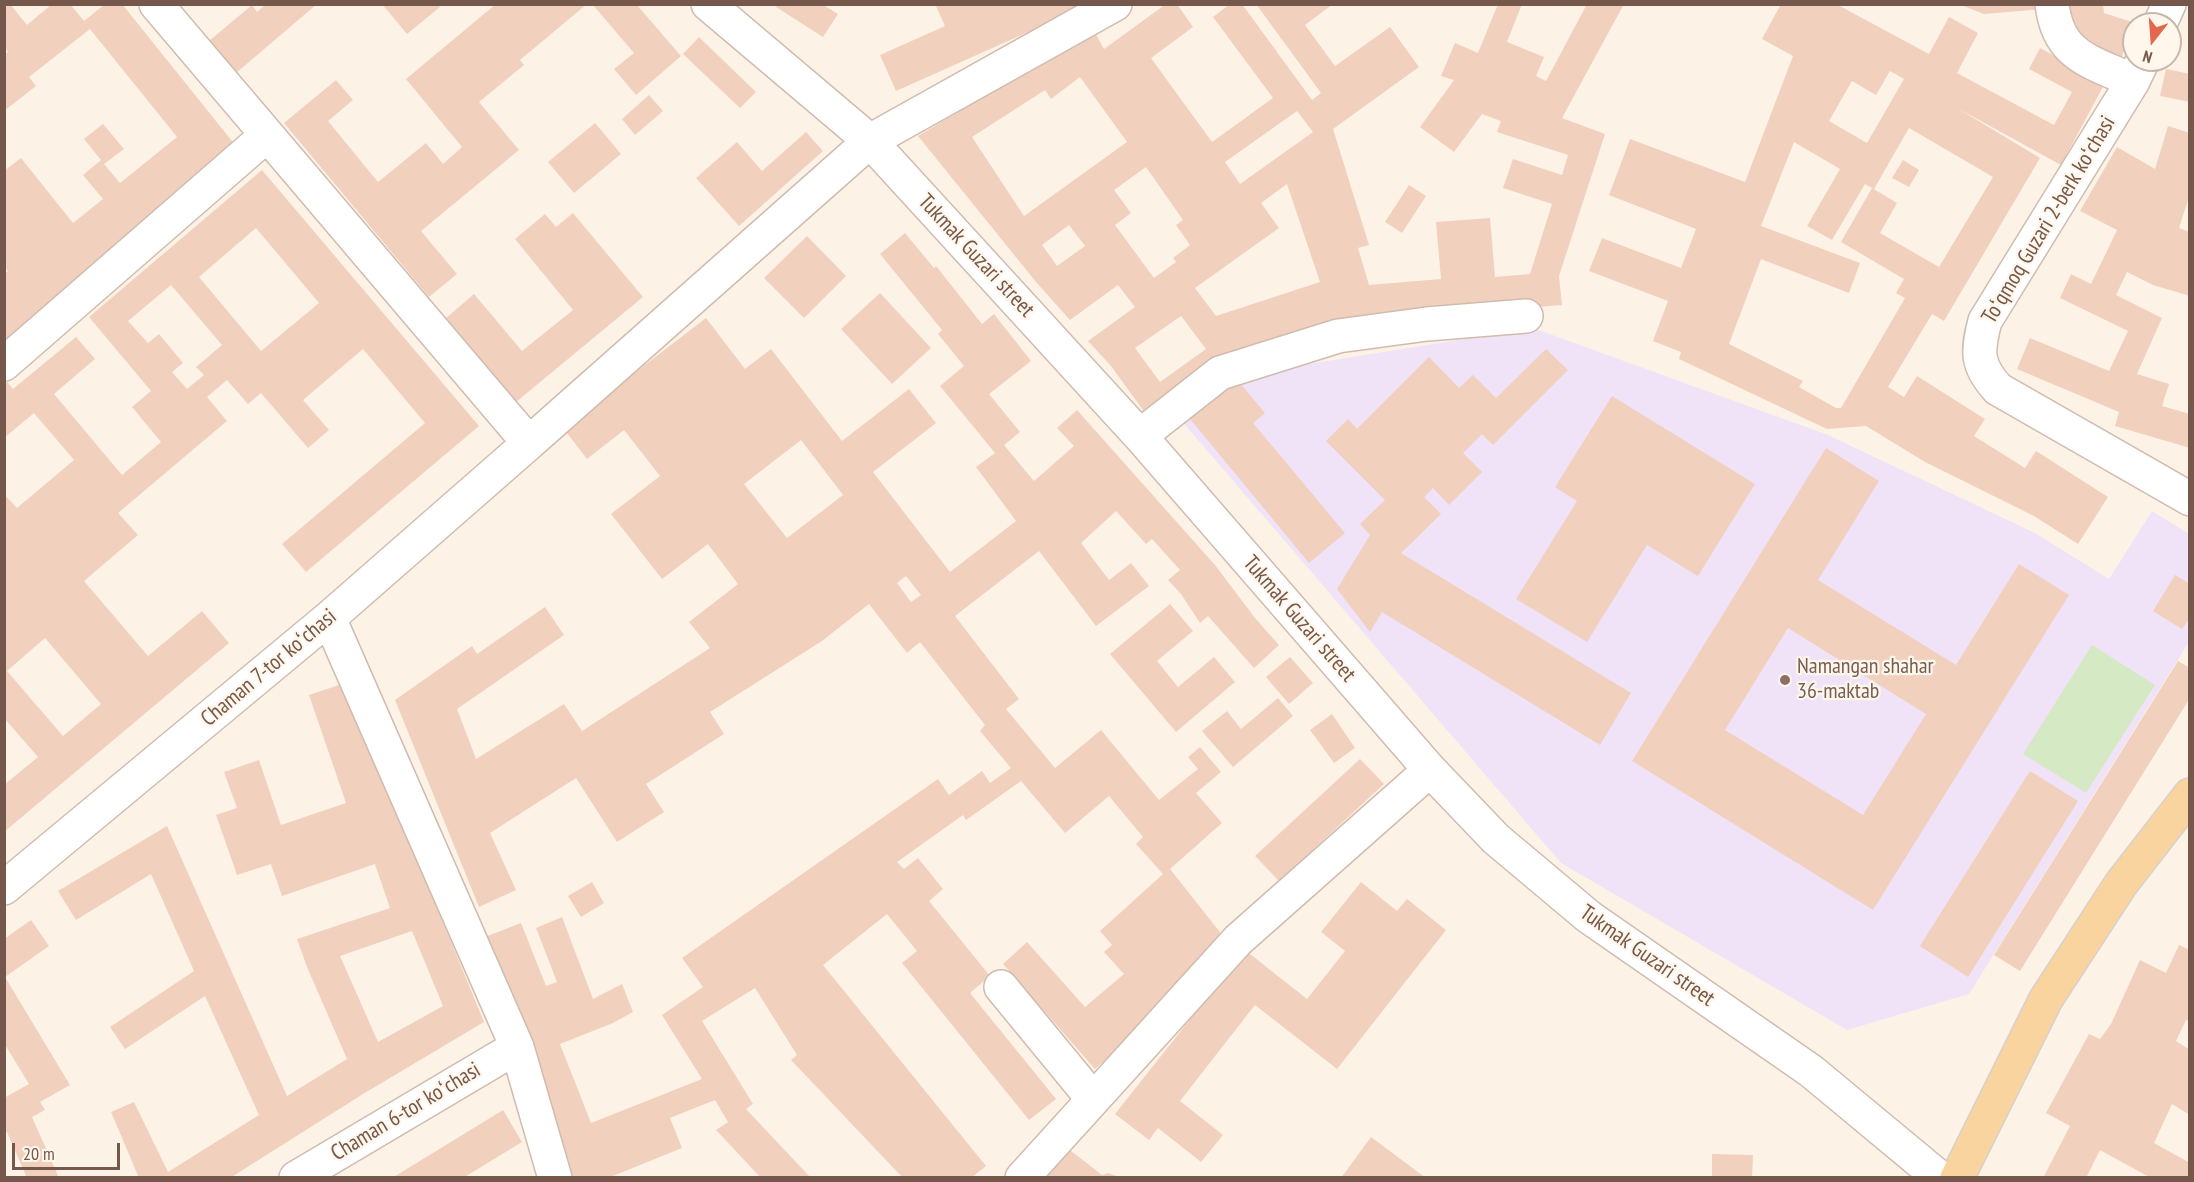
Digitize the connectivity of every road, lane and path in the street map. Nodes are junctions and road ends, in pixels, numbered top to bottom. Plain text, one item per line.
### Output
1 (156, 4) edge
2 (708, 4) edge
3 (1114, 4) edge
4 (2052, 4) edge
5 (2122, 66) edge
6 (2137, 72) edge
7 (267, 135) junction
8 (870, 141) junction
9 (1526, 316) dead end
10 (4, 364) edge
11 (1140, 436) junction
12 (529, 444) junction
13 (2190, 499) edge
14 (329, 618) junction
15 (1430, 770) junction
16 (2190, 795) edge
17 (4, 888) edge
18 (1001, 987) dead end
19 (517, 1047) junction
20 (1093, 1099) junction
21 (306, 1175) edge
22 (555, 1178) edge
23 (1022, 1178) edge
24 (1940, 1178) edge
25 (1957, 1178) edge

1 - 7 street
2 - 8 street, Tukmak Guzari street
3 - 8 street, Chaman 7-tor koʻchasi
4 - 5 street, Toʻqmoq Guzari 2-berk koʻchasi
6 - 13 street, Toʻqmoq Guzari 2-berk koʻchasi
7 - 10 street
7 - 12 street
8 - 11 street, Tukmak Guzari street
8 - 12 street, Chaman 7-tor koʻchasi
9 - 11 street
11 - 15 street, Tukmak Guzari street
12 - 14 street, Chaman 7-tor koʻchasi
14 - 17 street, Chaman 7-tor koʻchasi
14 - 19 street
15 - 20 street
15 - 24 street, Tukmak Guzari street
16 - 25 main road
18 - 20 street
19 - 21 street, Chaman 6-tor koʻchasi
19 - 22 street
20 - 23 street

